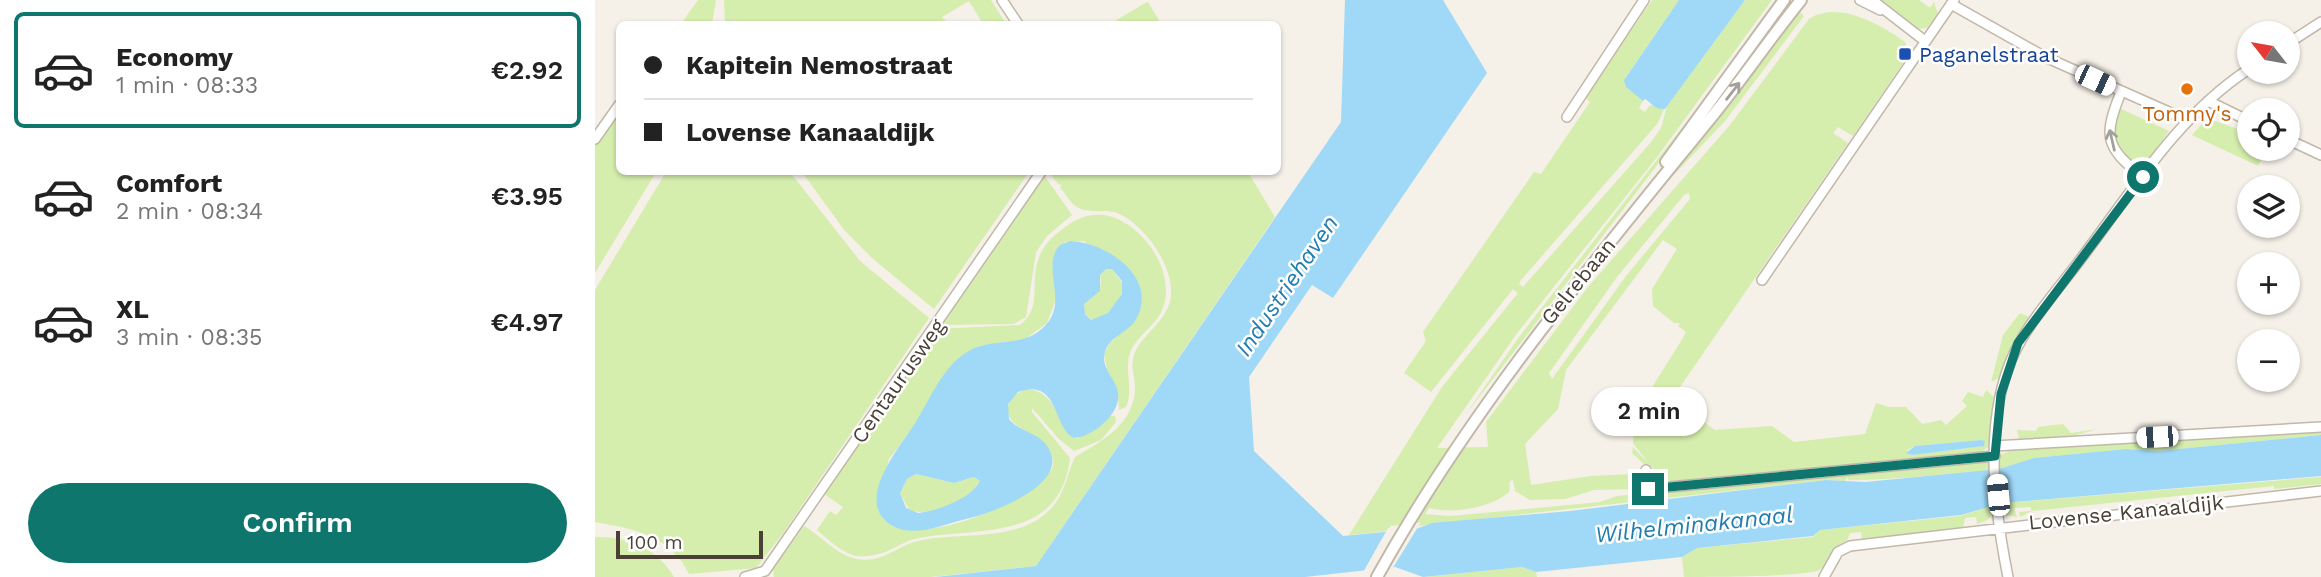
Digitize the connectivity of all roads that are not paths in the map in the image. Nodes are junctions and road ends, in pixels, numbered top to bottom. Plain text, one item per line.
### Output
1 (1002, 0) edge
2 (1644, 0) edge
3 (1784, 0) edge
4 (1801, 0) edge
5 (1860, 0) edge
6 (1872, 0) edge
7 (1953, 2) edge
8 (1882, 10) junction
9 (1016, 21) edge
10 (2321, 22) edge
11 (2300, 36) edge
12 (1925, 41) junction
13 (2237, 78) edge
14 (2121, 92) junction
15 (2208, 101) junction
16 (616, 108) edge
17 (2237, 115) edge
18 (1567, 117) dead end
19 (2187, 120) junction
20 (595, 139) edge
21 (2300, 145) edge
22 (2321, 155) edge
23 (1039, 175) edge
24 (2143, 177) junction
25 (1762, 280) dead end
26 (2321, 427) edge
27 (1462, 435) junction
28 (1994, 451) junction
29 (1646, 470) dead end
30 (2321, 491) edge
31 (1999, 530) junction
32 (745, 577) edge
33 (1371, 577) edge
34 (1377, 577) edge
35 (1824, 577) edge
36 (2008, 577) edge

1 - 9 street
2 - 18 street
3 - 27 street, Gelrebaan
27 -> 4 street, Gelrebaan
5 - 8 street
6 - 8 street
7 - 12 street
7 - 14 street
8 - 12 street
10 - 11 street
12 - 25 street
13 - 15 street
14 - 19 street
24 -> 14 street
15 - 17 street
15 - 19 street
16 - 20 street
19 - 24 street
21 - 22 street
23 - 32 street, Centaurusweg
24 - 28 street
26 - 28 street
27 - 33 street, Gelrebaan
27 - 34 street, Gelrebaan
28 - 29 street
28 - 31 street
30 - 31 street, Lovense Kanaaldijk
31 - 35 street, Lovense Kanaaldijk
31 - 36 street

